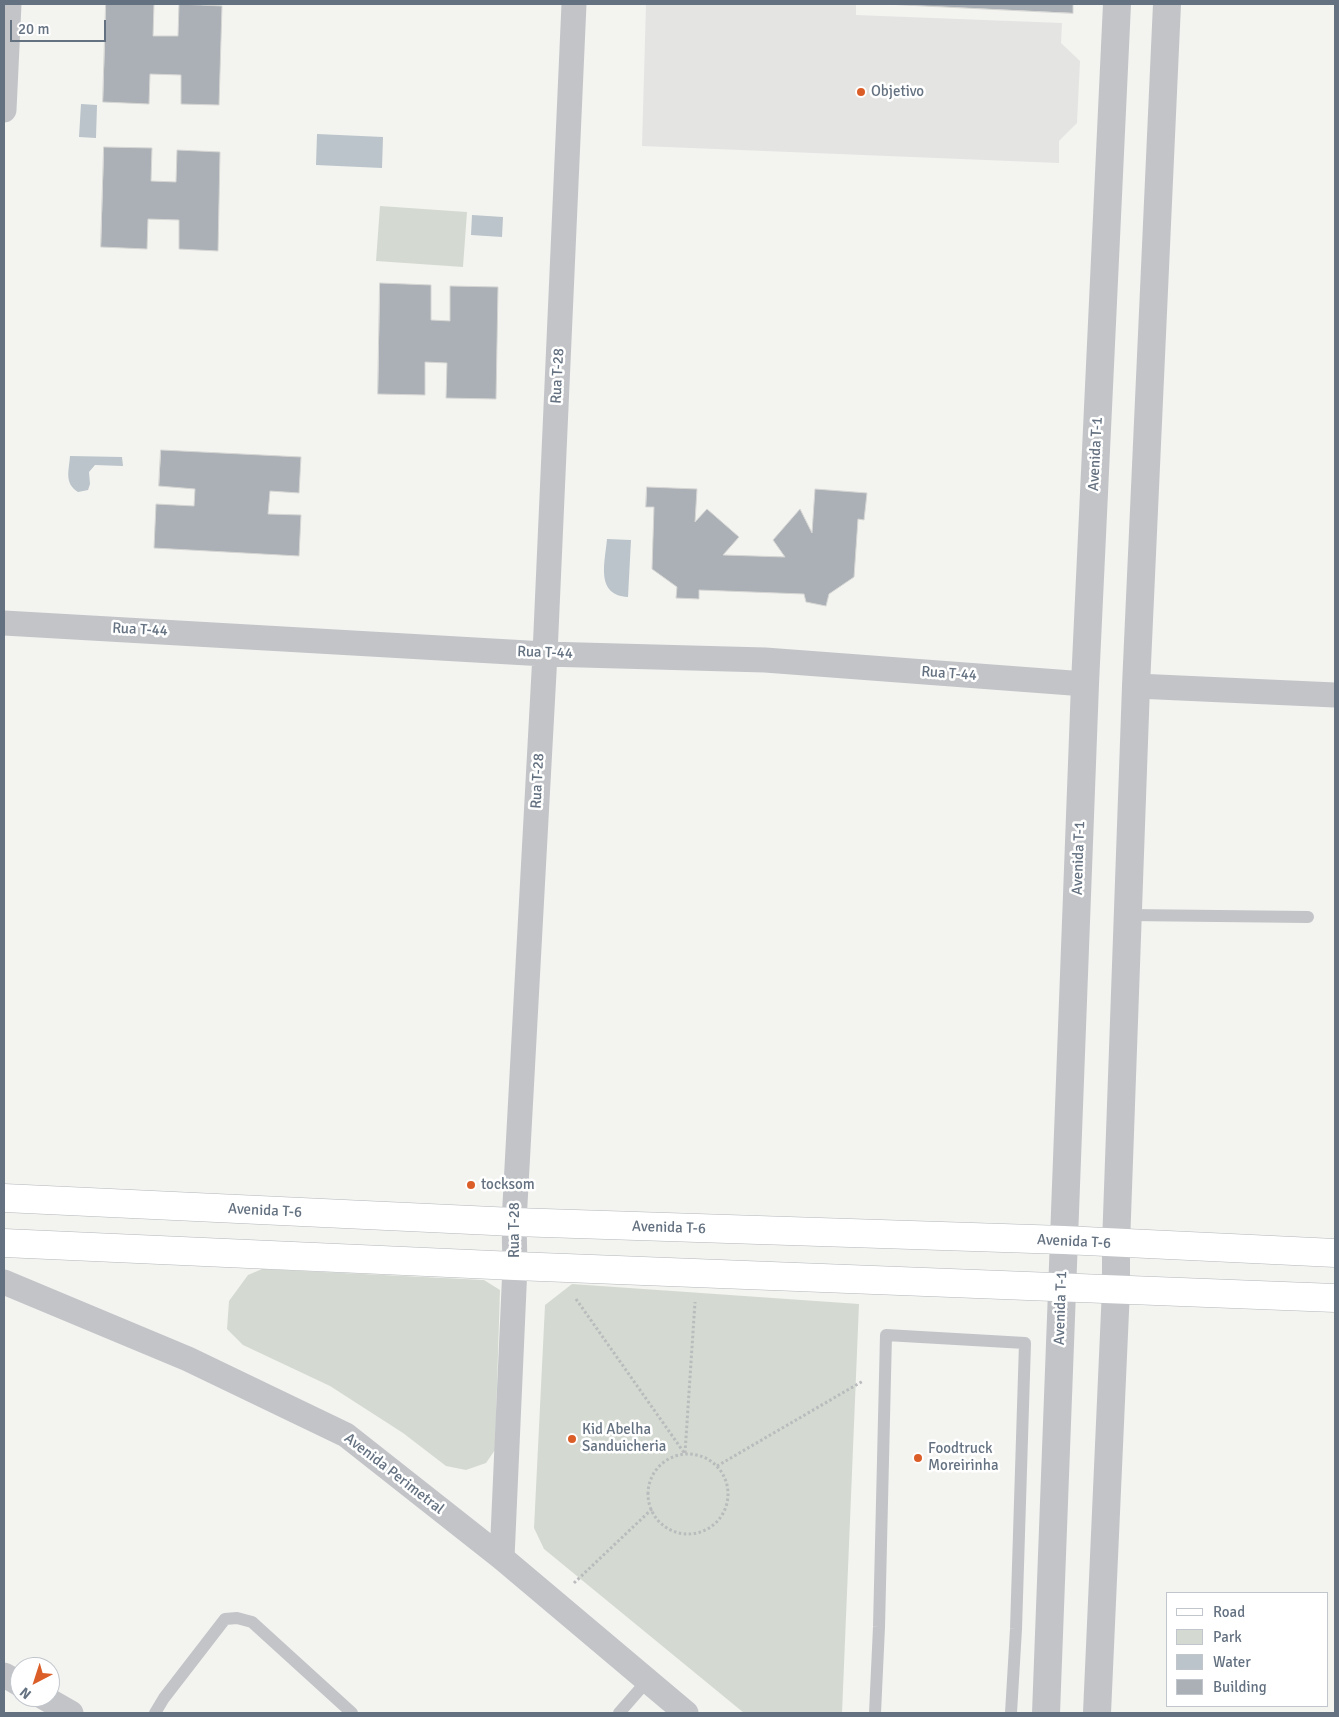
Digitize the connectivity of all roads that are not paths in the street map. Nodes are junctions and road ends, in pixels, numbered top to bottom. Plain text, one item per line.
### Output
1 (9, 4) edge
2 (574, 4) edge
3 (1117, 4) edge
4 (1167, 4) edge
5 (4, 110) edge
6 (4, 622) edge
7 (545, 654) junction
8 (1085, 684) junction
9 (1136, 686) junction
10 (1335, 695) edge
11 (1128, 915) junction
12 (1308, 917) dead end
13 (4, 1198) edge
14 (514, 1222) junction
15 (1064, 1240) junction
16 (4, 1243) edge
17 (1116, 1244) junction
18 (1335, 1253) edge
19 (515, 1266) junction
20 (4, 1282) edge
21 (1061, 1288) junction
22 (1116, 1290) junction
23 (1335, 1298) edge
24 (502, 1558) junction
25 (647, 1680) junction
26 (60, 1707) edge
27 (71, 1713) edge
28 (155, 1713) edge
29 (352, 1713) edge
30 (619, 1713) edge
31 (686, 1713) edge
32 (875, 1713) edge
33 (1011, 1713) edge
34 (1046, 1713) edge
35 (1097, 1713) edge

1 - 5 street
2 - 7 street, Rua T-28
3 - 8 street, Avenida T-1
4 - 9 street
6 - 7 street, Rua T-44
7 - 8 street, Rua T-44
7 - 14 street, Rua T-28
8 - 15 street, Avenida T-1
9 - 10 street
9 - 11 street
11 - 12 lane
11 - 17 street
13 - 14 main road, Avenida T-6
14 - 15 main road, Avenida T-6
14 - 19 street, Rua T-28
15 - 17 main road, Avenida T-6
15 - 21 street, Avenida T-1
16 - 19 main road
17 - 18 main road, Avenida T-6
17 - 22 street
19 - 21 main road
19 - 24 street, Rua T-28
20 - 24 street, Avenida Perimetral
21 - 22 main road
21 - 34 street, Avenida T-1
22 - 23 main road
22 - 35 street
24 - 25 street, Avenida Perimetral
25 - 30 lane
25 - 31 street, Avenida Perimetral
26 - 27 street
28 - 29 lane
32 - 33 lane

